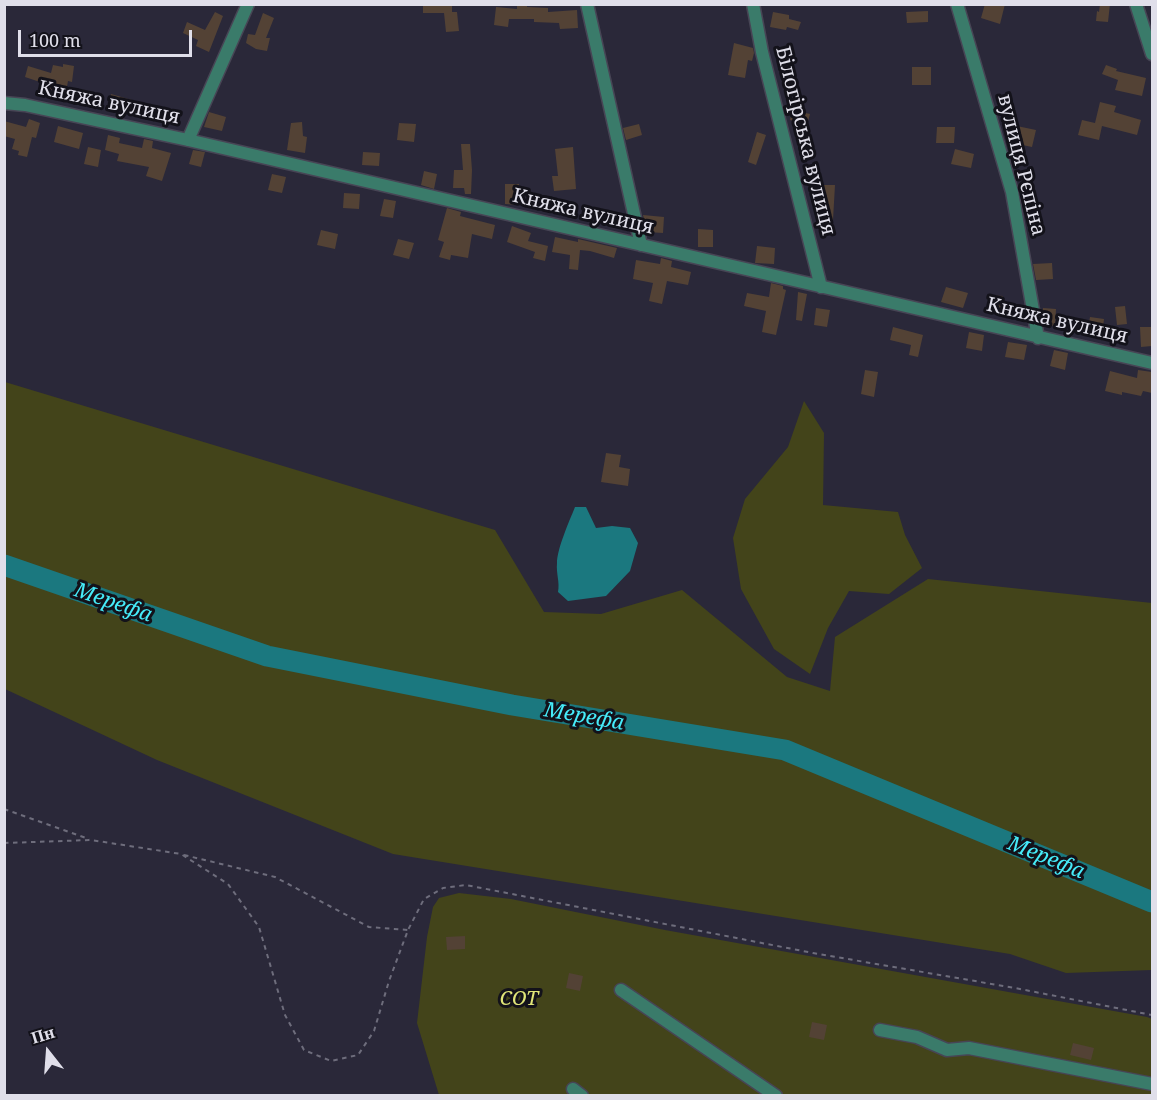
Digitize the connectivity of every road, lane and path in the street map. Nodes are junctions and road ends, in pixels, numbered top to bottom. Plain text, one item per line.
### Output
1 (248, 4) edge
2 (588, 4) edge
3 (753, 4) edge
4 (957, 4) edge
5 (1136, 4) edge
6 (1152, 54) edge
7 (4, 103) edge
8 (188, 140) junction
9 (641, 245) junction
10 (822, 286) junction
11 (1038, 338) junction
12 (1152, 363) edge
13 (4, 808) edge
14 (91, 840) junction
15 (4, 843) edge
16 (181, 854) junction
17 (408, 930) junction
18 (621, 990) dead end
19 (1152, 1015) edge
20 (880, 1030) dead end
21 (1152, 1084) edge
22 (776, 1095) edge

1 - 8 street
2 - 9 street
3 - 10 street, Білогірська вулиця
4 - 11 street, вулиця Рєпіна
5 - 6 street
7 - 8 street, Княжа вулиця
8 - 9 street, Княжа вулиця
9 - 10 street, Княжа вулиця
10 - 11 street, Княжа вулиця
11 - 12 street, Княжа вулиця
13 - 14 path
14 - 15 path
14 - 16 path
16 - 17 path
16 - 17 path
17 - 19 path
18 - 22 street
20 - 21 street

